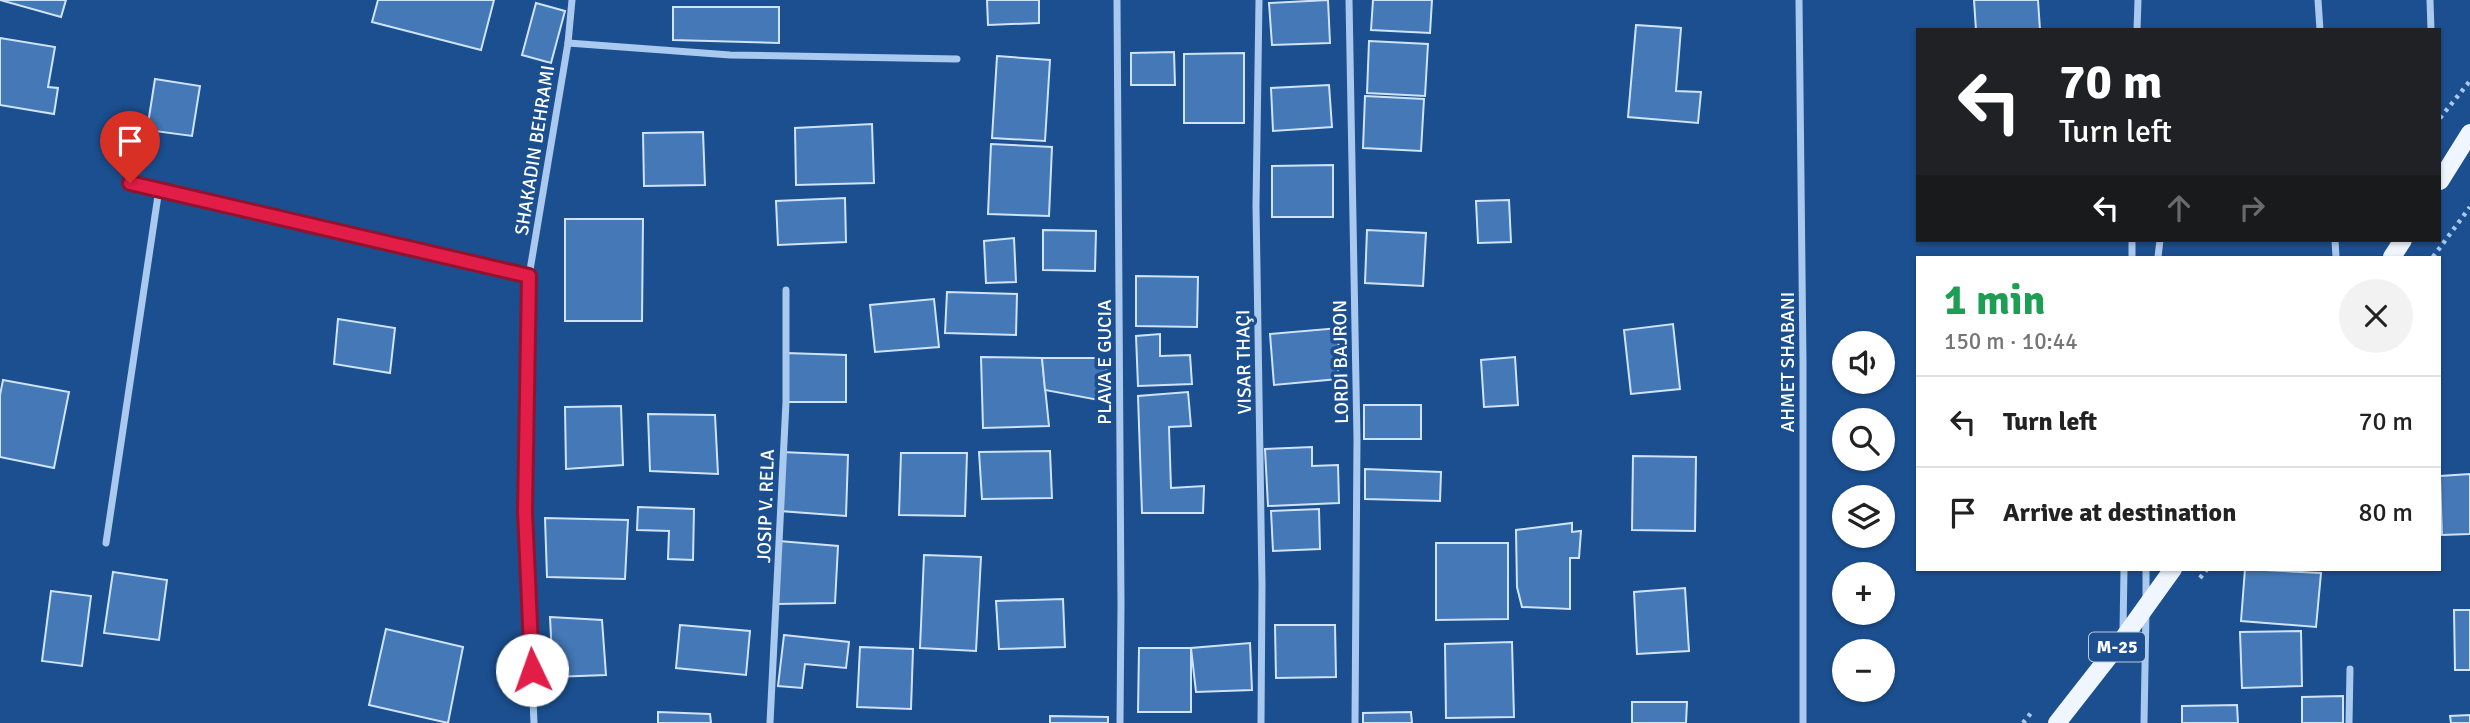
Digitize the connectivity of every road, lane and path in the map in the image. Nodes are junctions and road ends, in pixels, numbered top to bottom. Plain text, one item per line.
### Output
1 (572, 0) edge
2 (1117, 0) edge
3 (1259, 0) edge
4 (1349, 0) edge
5 (1799, 0) edge
6 (2138, 0) edge
7 (2318, 0) edge
8 (2430, 0) edge
9 (2137, 28) edge
10 (2320, 28) edge
11 (2431, 28) edge
12 (568, 43) junction
13 (957, 60) dead end
14 (2470, 81) edge
15 (2441, 117) edge
16 (2470, 133) edge
17 (2441, 179) edge
18 (130, 183) dead end
19 (159, 189) junction
20 (2470, 207) edge
21 (2434, 256) edge
22 (529, 276) junction
23 (786, 290) dead end
24 (106, 543) dead end
25 (2124, 571) edge
26 (2146, 571) edge
27 (2171, 571) edge
28 (2146, 604) junction
29 (2123, 640) junction
30 (2350, 669) dead end
31 (534, 723) edge
32 (770, 723) edge
33 (1120, 723) edge
34 (1261, 723) edge
35 (1355, 723) edge
36 (1803, 723) edge
37 (2057, 723) edge
38 (2144, 723) edge
39 (2349, 723) edge

1 - 12 street, SHAKADIN BEHRAMI
2 - 33 street, PLAVA E GUCIA
3 - 34 street, VISAR THAÇI
4 - 35 street, LORDI BAJRON
5 - 36 street, AHMET SHABANI
6 - 9 street
7 - 10 street
8 - 11 street
12 - 13 street, SHAKADIN BEHRAMI
12 - 22 street, SHAKADIN BEHRAMI
14 - 15 path
16 - 17 main road
18 - 19 lane
19 - 22 lane
19 - 24 street
20 - 21 path
22 - 31 street, SHAKADIN BEHRAMI
23 - 32 street, JOSIP V. RELA
25 - 29 street
26 - 28 street
27 - 28 main road, M-25
28 - 29 main road, M-25
28 - 38 street
29 - 37 main road, M-25
30 - 39 street

